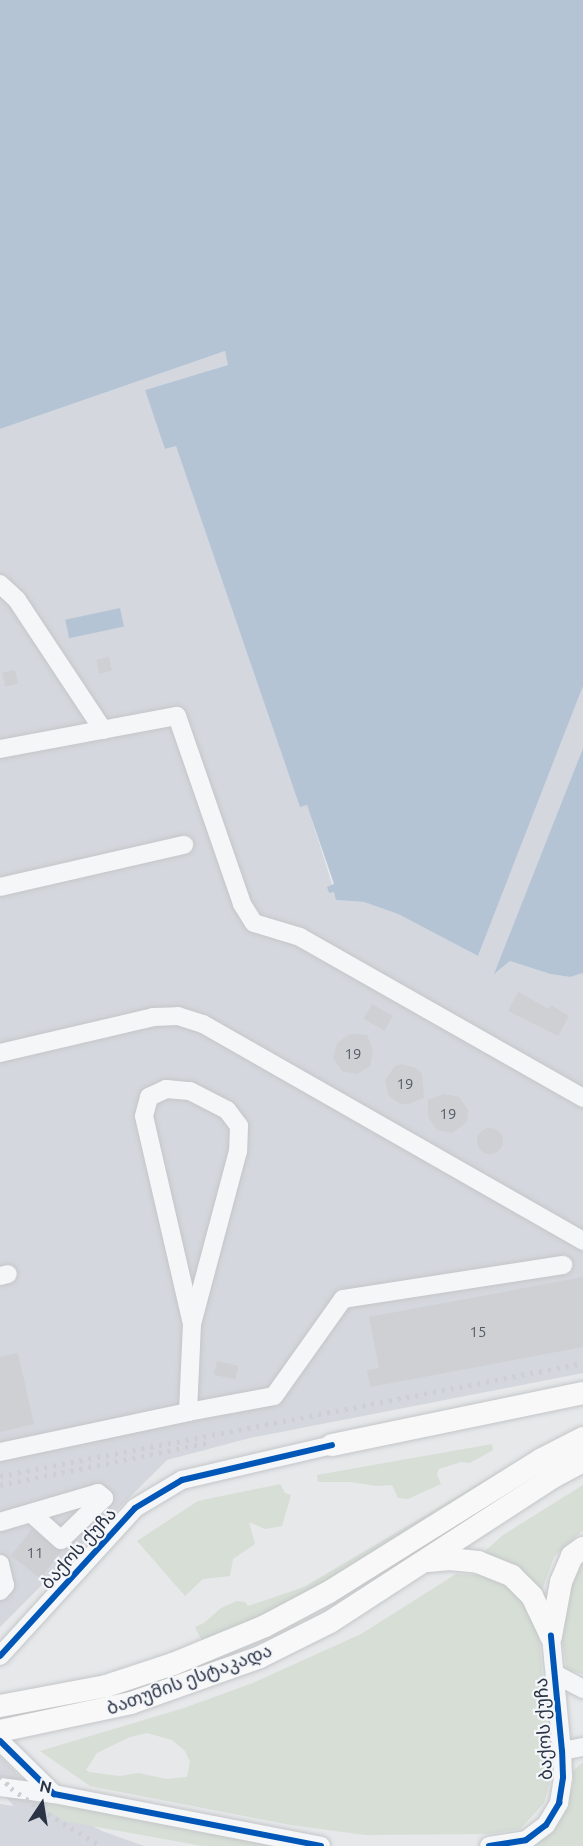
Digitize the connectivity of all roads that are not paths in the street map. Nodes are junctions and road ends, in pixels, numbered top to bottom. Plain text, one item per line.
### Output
1 (1, 587) edge
2 (103, 730) junction
3 (0, 749) edge
4 (184, 845) dead end
5 (0, 887) edge
6 (0, 1052) edge
7 (583, 1098) edge
8 (583, 1240) edge
9 (563, 1265) dead end
10 (192, 1324) junction
11 (583, 1393) edge
12 (188, 1412) junction
13 (583, 1438) edge
14 (332, 1445) joint
15 (0, 1452) edge
16 (583, 1461) edge
17 (31, 1514) dead end
18 (0, 1522) edge
19 (583, 1548) edge
20 (426, 1561) junction
21 (0, 1564) edge
22 (0, 1591) edge
23 (551, 1636) junction
24 (0, 1656) edge
25 (555, 1674) junction
26 (583, 1689) edge
27 (0, 1706) edge
28 (0, 1731) edge
29 (0, 1741) edge
30 (583, 1747) edge
31 (562, 1751) junction
32 (0, 1787) edge
33 (54, 1794) junction
34 (321, 1846) edge
35 (489, 1846) edge

1 - 2 street
2 - 3 street
2 - 7 street
4 - 5 street
6 - 8 street
9 - 12 street
10 - 10 street
10 - 12 street
11 - 14 main road
12 - 15 street
13 - 27 main road, ბათუმის ესტაკადა
14 - 24 street, ბაქოს ქუჩა
16 - 20 main road
17 - 18 street
19 - 23 main road
20 - 23 main road
20 - 28 main road, ბათუმის ესტაკადა
21 - 22 street
23 - 25 street, ბაქოს ქუჩა
25 - 26 street
25 - 31 street, ბაქოს ქუჩა
29 - 33 street
30 - 31 street
31 - 35 street, ბაქოს ქუჩა
32 - 33 street
33 - 34 street

